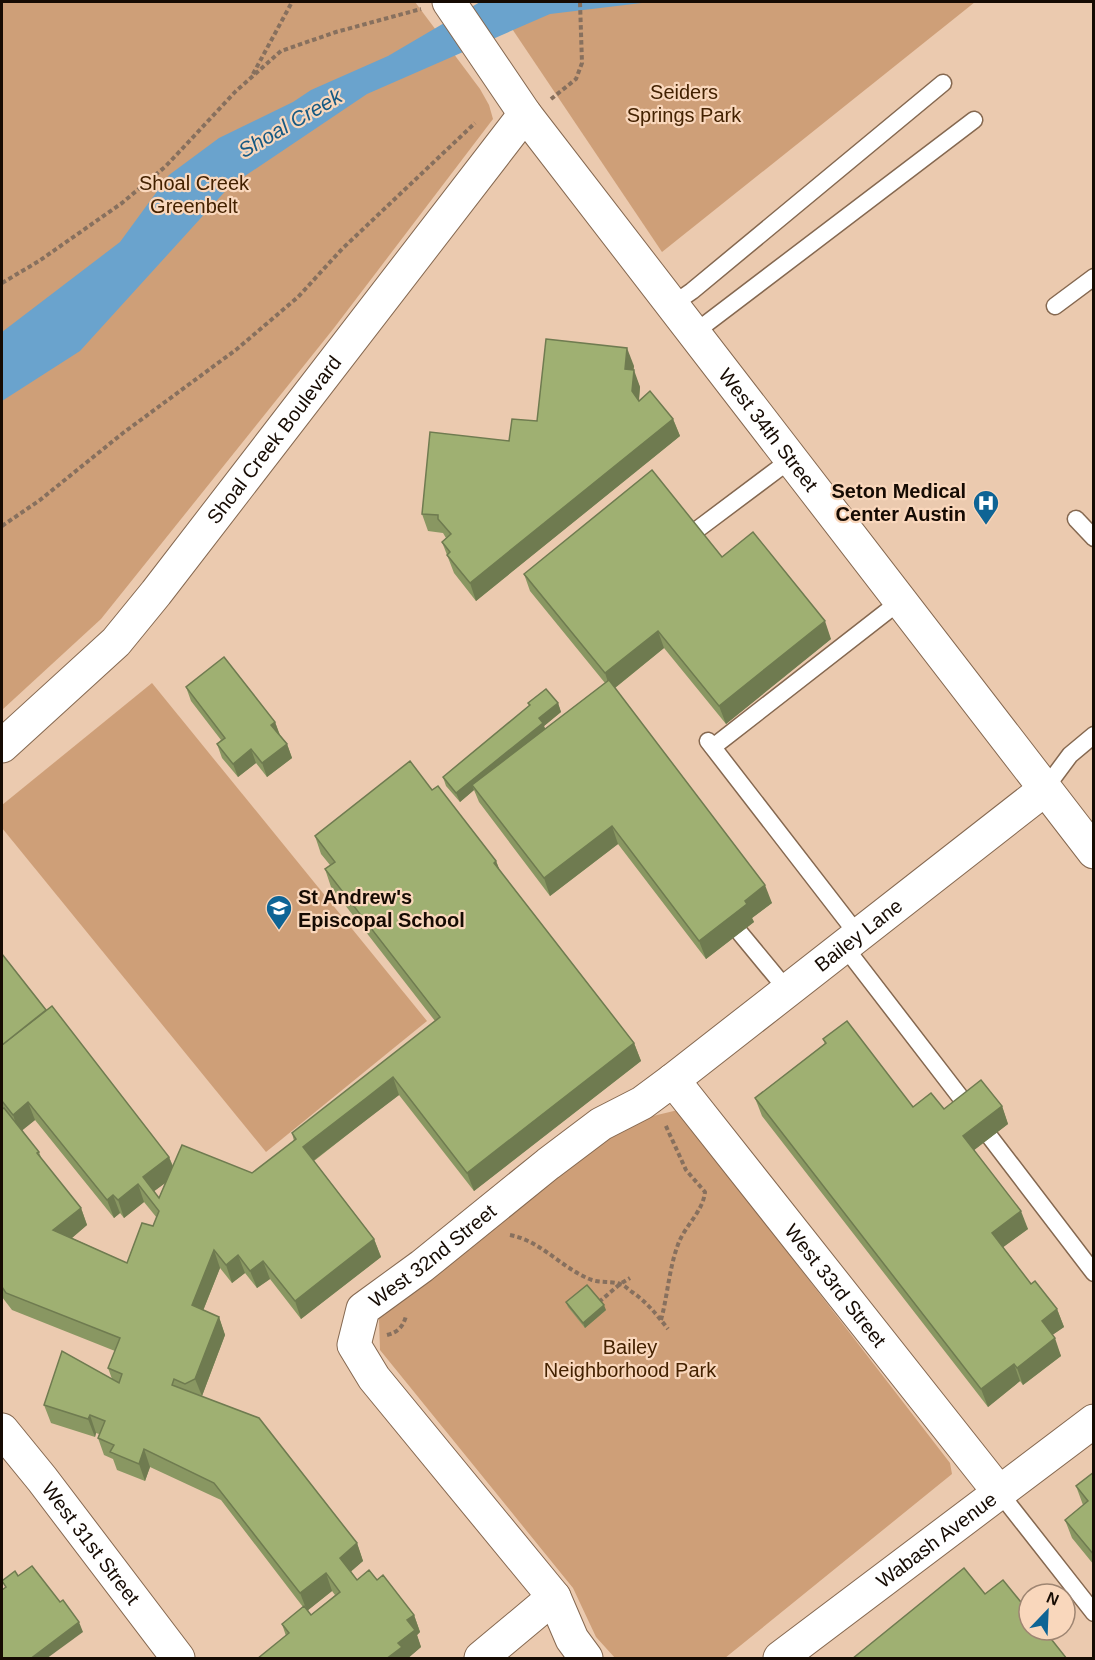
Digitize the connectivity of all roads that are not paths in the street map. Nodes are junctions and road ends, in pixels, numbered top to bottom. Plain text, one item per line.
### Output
1 (437, 4) edge
2 (943, 83) dead end
3 (525, 114) junction
4 (974, 120) dead end
5 (1094, 277) edge
6 (672, 305) junction
7 (1055, 306) dead end
8 (694, 333) junction
9 (790, 460) junction
10 (1076, 519) dead end
11 (694, 532) edge
12 (1094, 538) edge
13 (899, 602) junction
14 (1094, 735) edge
15 (2, 746) edge
16 (1044, 790) junction
17 (1094, 852) edge
18 (712, 900) edge
19 (851, 941) junction
20 (788, 991) junction
21 (674, 1080) junction
22 (970, 1111) edge
23 (990, 1137) edge
24 (1094, 1273) edge
25 (1094, 1421) edge
26 (2, 1430) edge
27 (999, 1492) junction
28 (554, 1597) junction
29 (1094, 1613) edge
30 (178, 1659) edge
31 (481, 1659) edge
32 (586, 1659) edge
33 (780, 1659) edge

1 - 3 street, West 34th Street
2 - 6 lane
3 - 6 street, West 34th Street
3 - 15 street, Shoal Creek Boulevard
4 - 8 lane
5 - 7 lane
6 - 8 street, West 34th Street
8 - 9 street, West 34th Street
9 - 11 lane
9 - 13 street, West 34th Street
10 - 12 lane
13 - 16 street, West 34th Street
13 - 19 lane
14 - 16 lane
16 - 17 street, West 34th Street
16 - 19 street, Bailey Lane
18 - 20 lane
19 - 20 street, Bailey Lane
19 - 22 lane
20 - 21 street, Bailey Lane
21 - 27 street, West 33rd Street
21 - 28 street, West 32nd Street
23 - 24 lane
25 - 27 street, Wabash Avenue
26 - 30 street, West 31st Street
27 - 29 lane
27 - 33 street, Wabash Avenue
28 - 31 street
28 - 32 street, West 32nd Street

